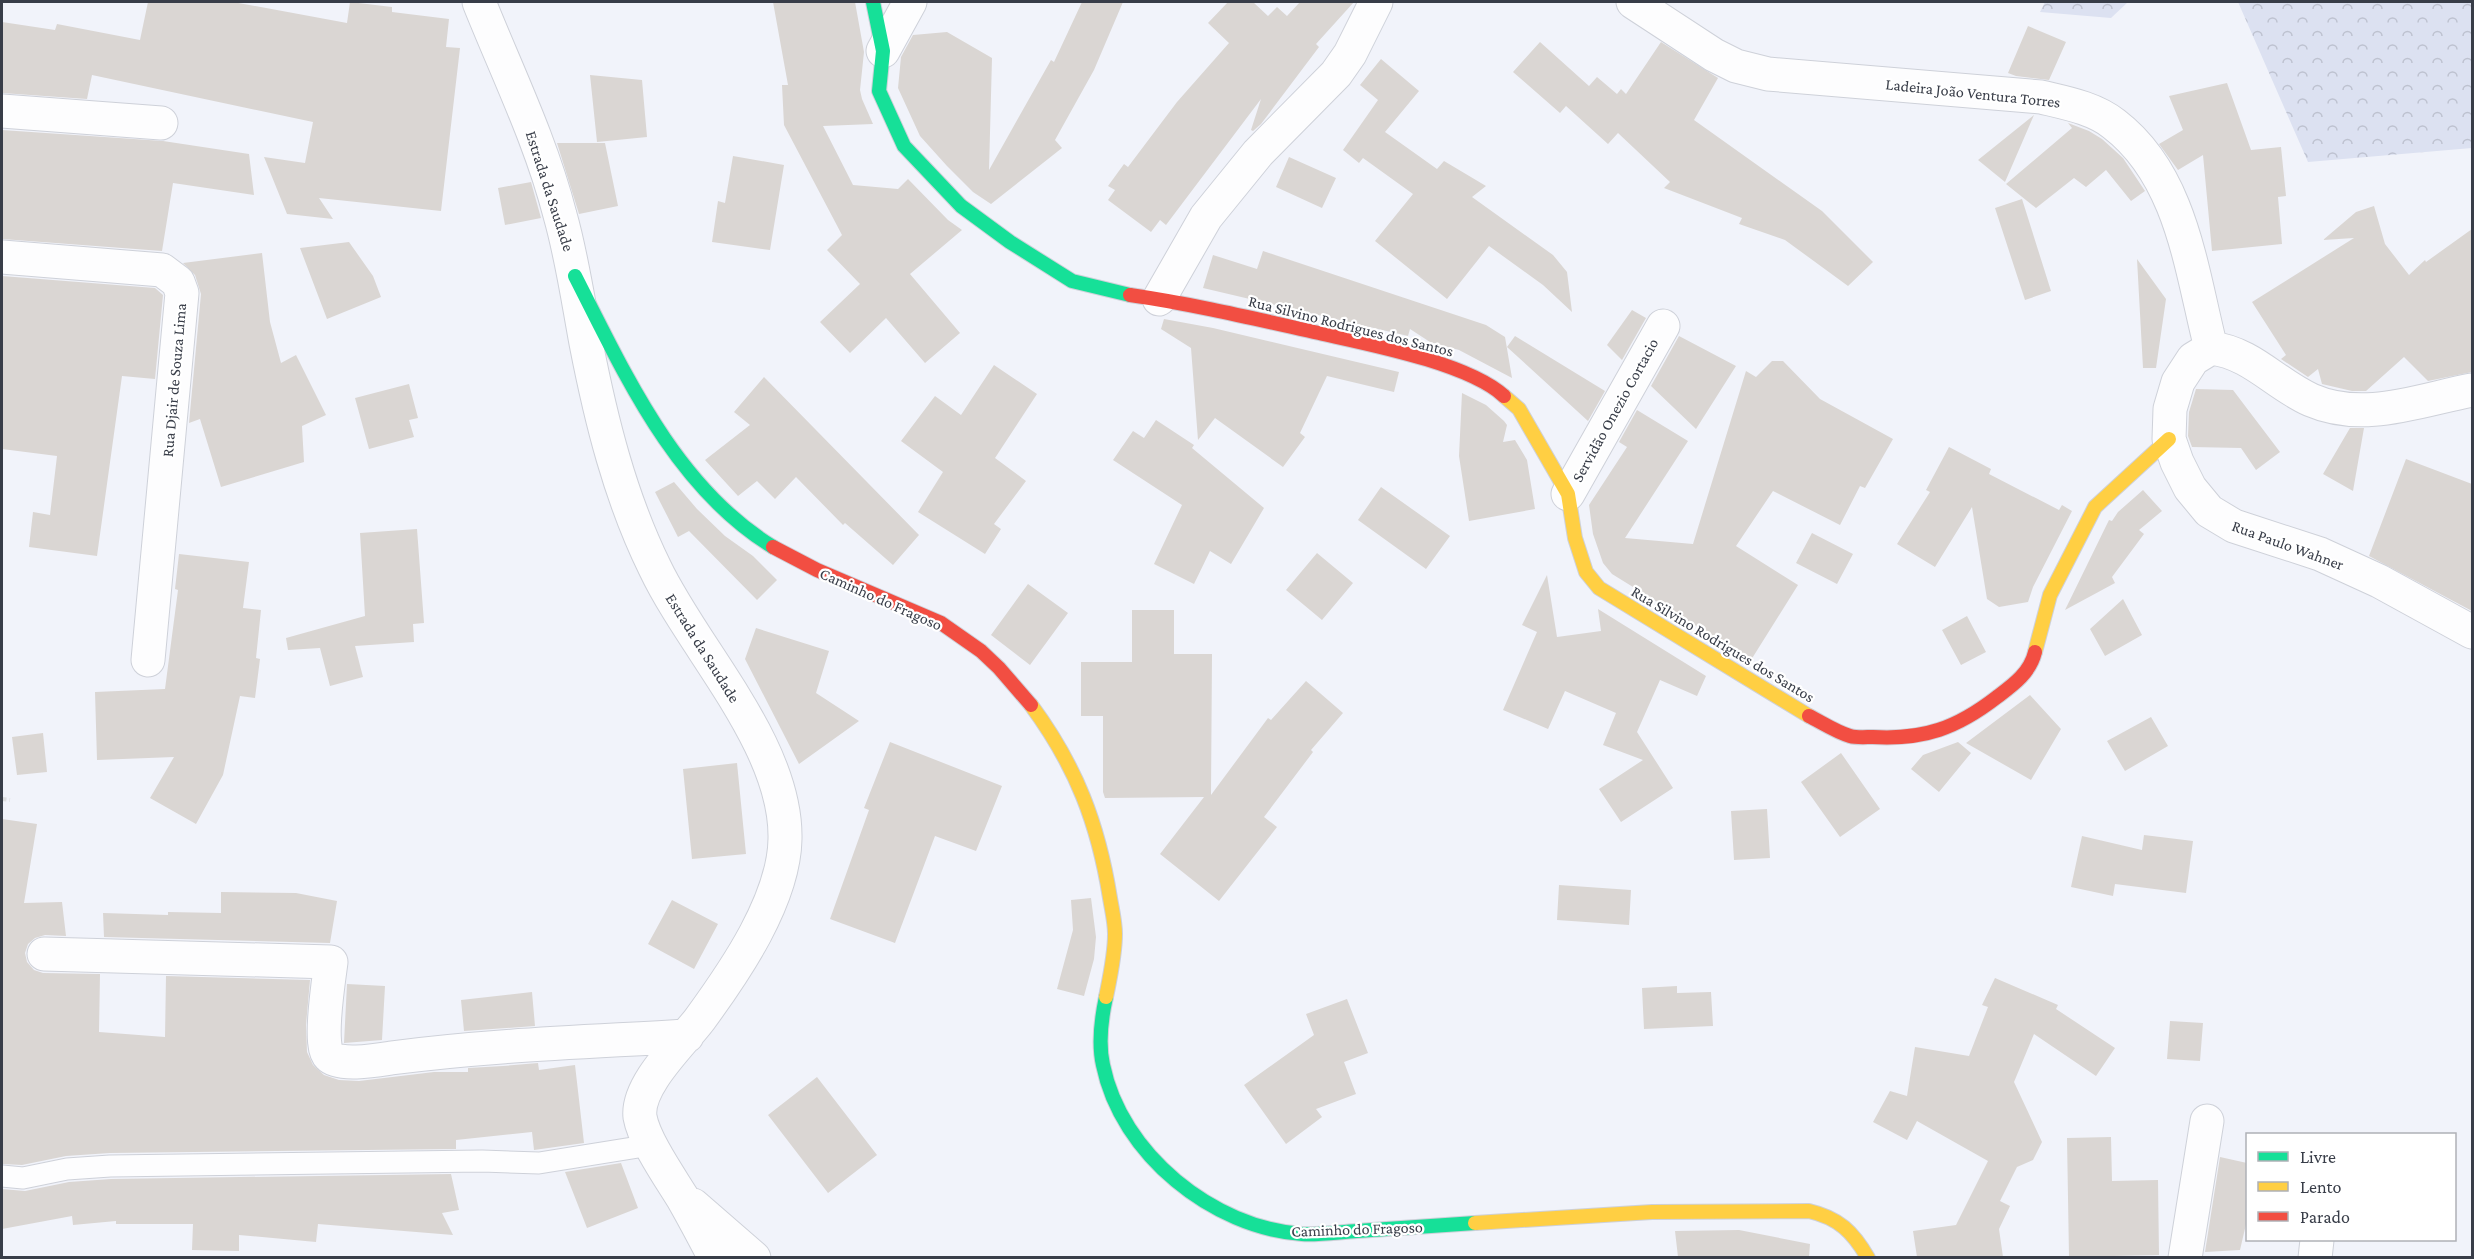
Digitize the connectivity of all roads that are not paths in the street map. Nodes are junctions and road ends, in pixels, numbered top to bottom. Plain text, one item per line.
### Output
1 (478, 2) edge
2 (873, 2) edge
3 (910, 2) edge
4 (1376, 2) edge
5 (1633, 2) edge
6 (883, 51) junction
7 (2, 111) edge
8 (161, 123) dead end
9 (2, 257) edge
10 (575, 276) junction
11 (1159, 298) junction
12 (1663, 326) dead end
13 (2211, 348) junction
14 (2467, 394) edge
15 (2169, 439) junction
16 (1568, 494) junction
17 (2472, 632) edge
18 (148, 660) dead end
19 (44, 954) dead end
20 (687, 1036) junction
21 (2207, 1122) dead end
22 (651, 1145) junction
23 (2, 1176) edge
24 (682, 1197) junction
25 (2317, 1241) edge
26 (715, 1257) edge
27 (754, 1257) edge
28 (1868, 1257) edge
29 (2185, 1257) edge
30 (2315, 1257) edge

1 - 10 street, Estrada da Saudade
2 - 6 street, Rua Silvino Rodrigues dos Santos
3 - 6 street
4 - 11 street
5 - 13 street, Ladeira João Ventura Torres
6 - 11 street, Rua Silvino Rodrigues dos Santos
7 - 8 street
9 - 18 street, Rua Djair de Souza Lima
10 - 20 street, Estrada da Saudade
10 - 28 street, Caminho do Fragoso
11 - 16 street, Rua Silvino Rodrigues dos Santos
12 - 16 street, Servidão Onezio Cortacio
13 - 14 street
13 - 15 street, Rua Paulo Wahner
15 - 16 street, Rua Silvino Rodrigues dos Santos
15 - 17 street, Rua Paulo Wahner
19 - 20 street
20 - 22 street, Estrada da Saudade
21 - 29 street
22 - 23 lane
22 - 24 street, Estrada da Saudade
24 - 26 street, Estrada da Saudade
24 - 27 street
25 - 30 street

